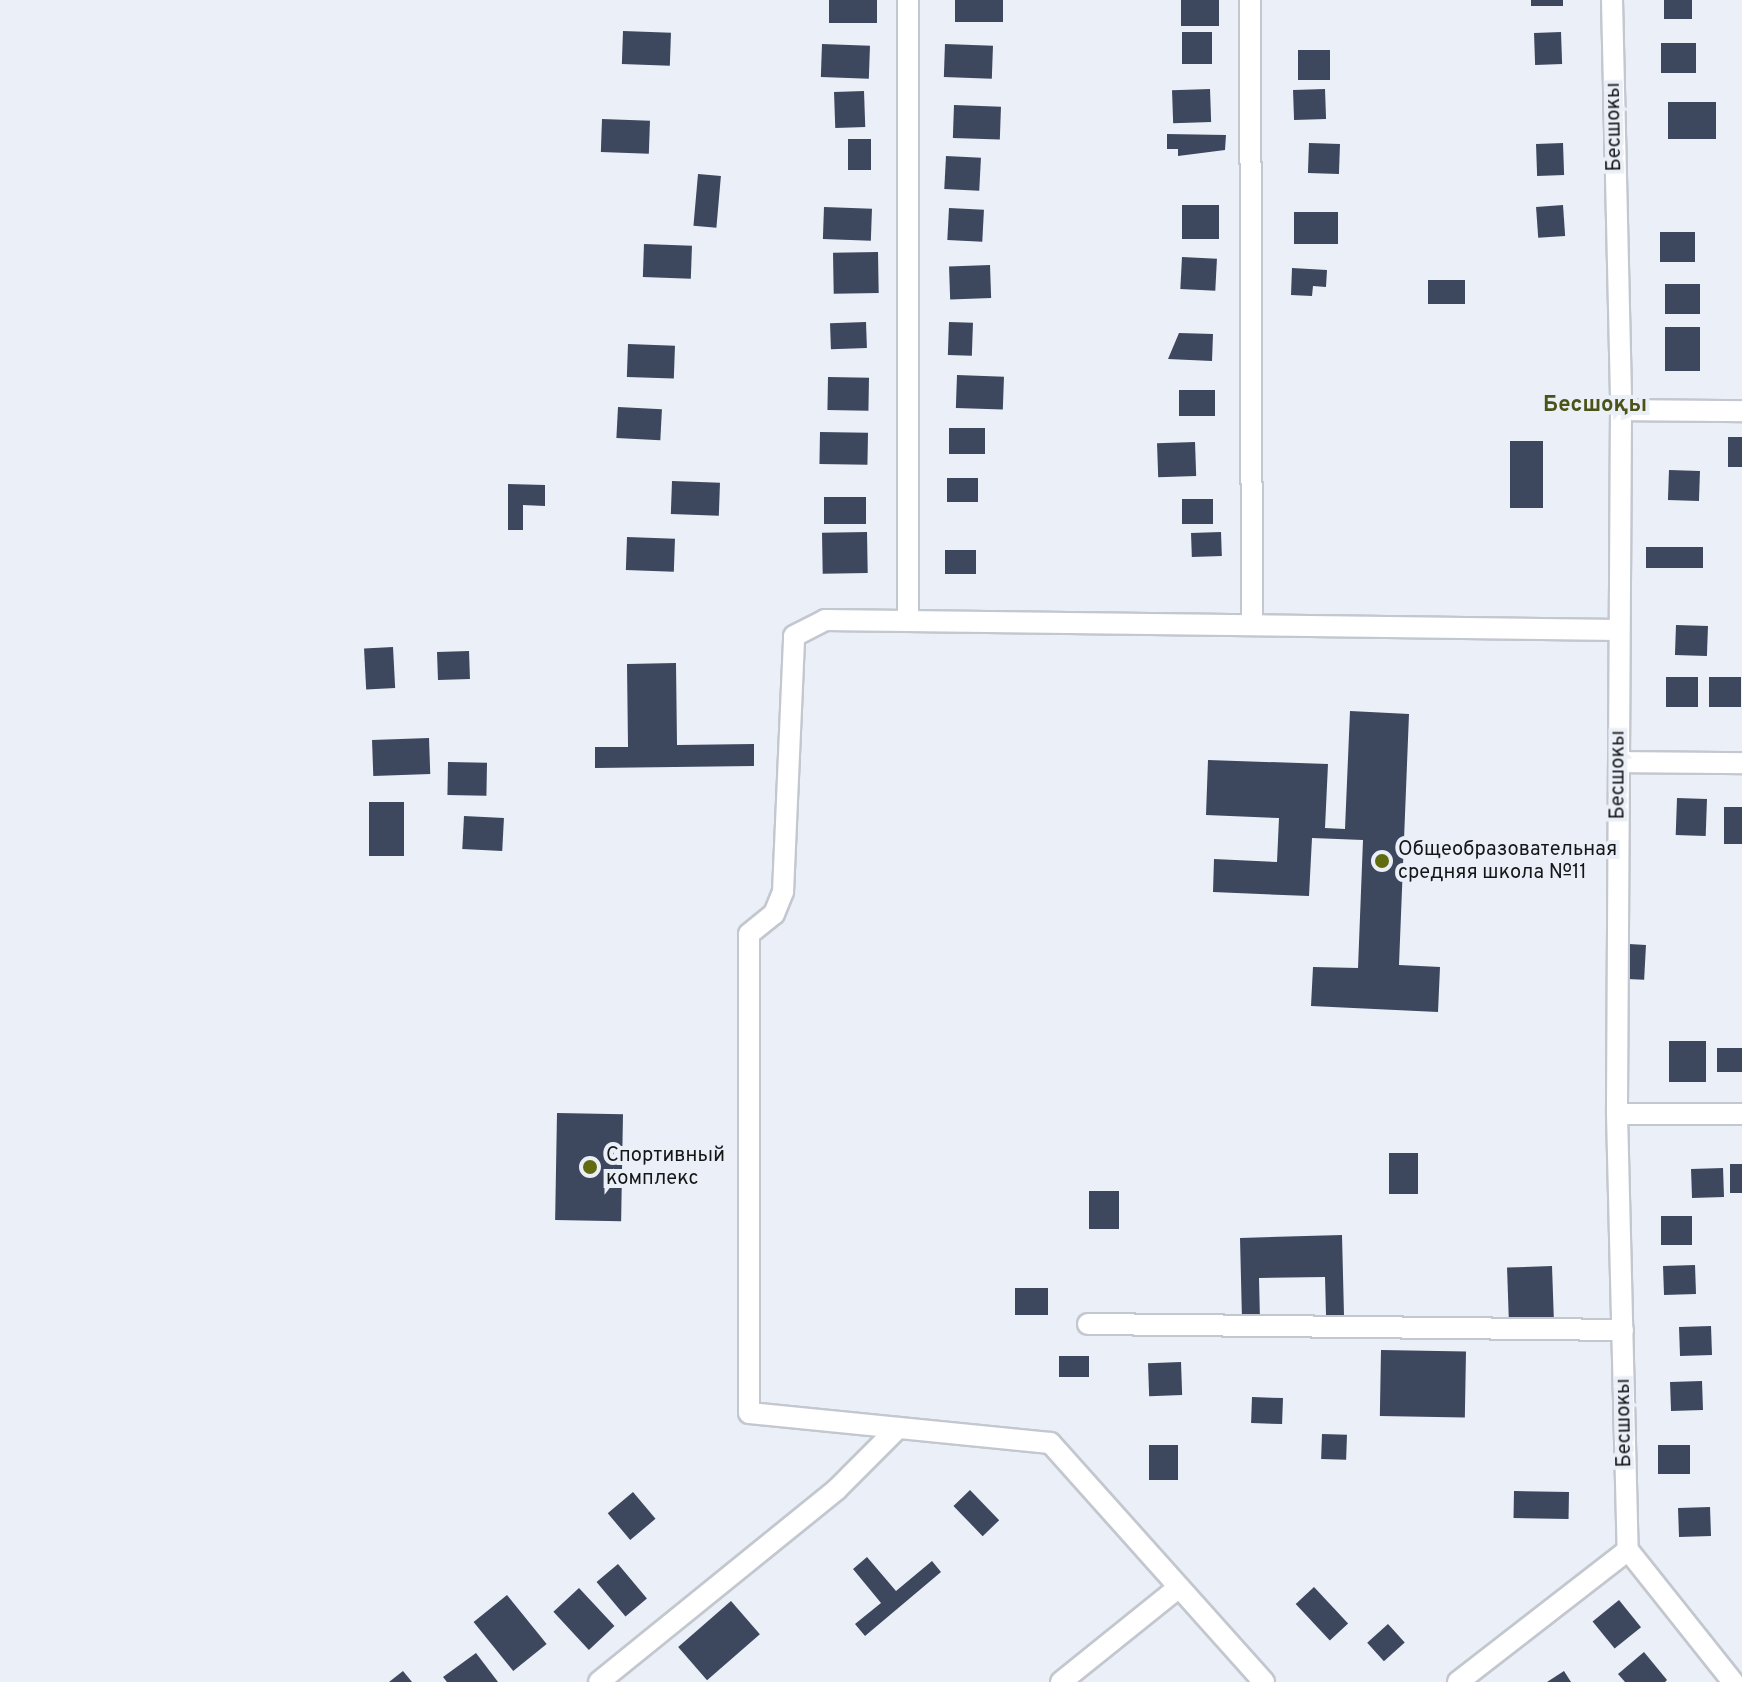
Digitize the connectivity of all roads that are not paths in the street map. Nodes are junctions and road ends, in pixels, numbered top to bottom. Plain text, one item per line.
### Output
1 (908, 0) edge
2 (1250, 0) edge
3 (1612, 0) edge
4 (1621, 410) junction
5 (1742, 411) edge
6 (908, 621) junction
7 (1252, 625) junction
8 (1619, 630) junction
9 (1620, 762) junction
10 (1742, 763) edge
11 (1617, 1114) junction
12 (1742, 1114) edge
13 (1088, 1324) dead end
14 (1623, 1330) junction
15 (898, 1428) junction
16 (1628, 1550) junction
17 (1179, 1587) junction
18 (599, 1682) edge
19 (1061, 1682) edge
20 (1264, 1682) edge
21 (1458, 1682) edge
22 (1733, 1682) edge

1 - 6 street
2 - 7 street
3 - 4 street, Бесшокы
4 - 5 street
4 - 8 street, Бесшокы
6 - 7 street
6 - 15 street
7 - 8 street
8 - 9 street, Бесшокы
9 - 10 street
9 - 11 street, Бесшокы
11 - 12 street
11 - 14 street, Бесшокы
13 - 14 street
14 - 16 street, Бесшокы
15 - 17 street
15 - 18 street
16 - 21 street
16 - 22 street
17 - 19 street
17 - 20 street

